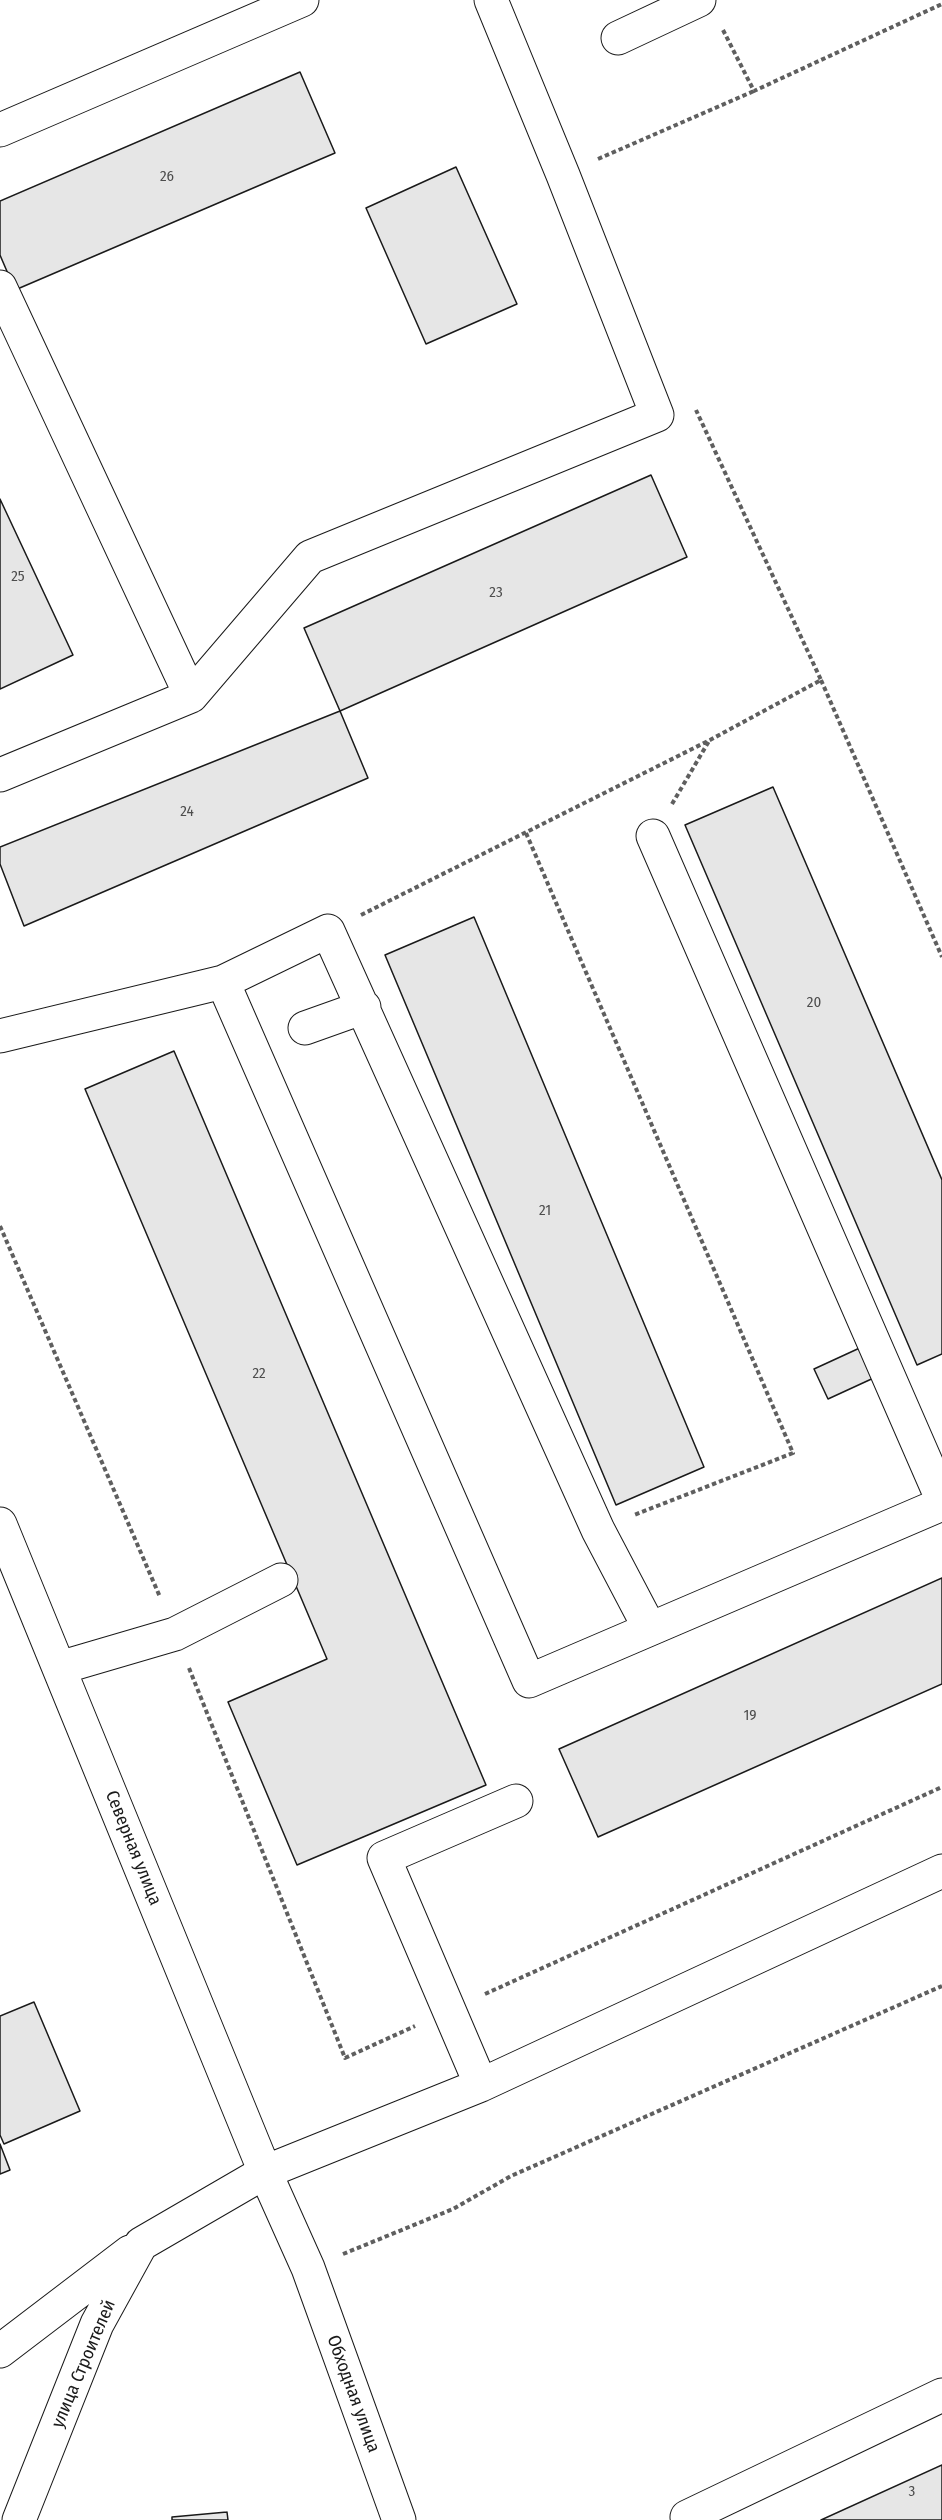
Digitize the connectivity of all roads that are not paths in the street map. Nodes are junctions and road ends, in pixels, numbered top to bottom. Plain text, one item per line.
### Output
1 (302, 0) edge
2 (491, 0) edge
3 (709, 10) edge
4 (618, 38) dead end
5 (0, 130) edge
6 (0, 287) edge
7 (191, 696) junction
8 (0, 775) edge
9 (653, 836) road end
10 (223, 982) junction
11 (364, 1007) junction
12 (305, 1028) dead end
13 (0, 1036) edge
14 (942, 1498) edge
15 (942, 1504) edge
16 (0, 1524) edge
17 (6, 1559) edge
18 (281, 1580) dead end
19 (650, 1629) junction
20 (59, 1668) junction
21 (516, 1801) dead end
22 (942, 1871) edge
23 (482, 2085) junction
24 (265, 2172) junction
25 (141, 2244) junction
26 (308, 2268) joint
27 (0, 2351) edge
28 (942, 2395) edge
29 (19, 2520) edge
30 (399, 2520) edge
31 (688, 2520) edge

1 - 5 street
2 - 7 street
3 - 4 street
6 - 7 street
7 - 8 street
9 - 14 street
10 - 11 street
10 - 13 street
10 - 19 street
11 - 12 street
11 - 19 street
15 - 19 street
16 - 17 street, Северная улица
17 - 20 street, Северная улица
18 - 20 street
20 - 24 street, Северная улица
21 - 23 street
22 - 23 street
23 - 24 street
24 - 25 street
24 - 26 street, Северная улица
25 - 27 street
25 - 29 street, улица Строителей
26 - 30 street, Обходная улица
28 - 31 street

